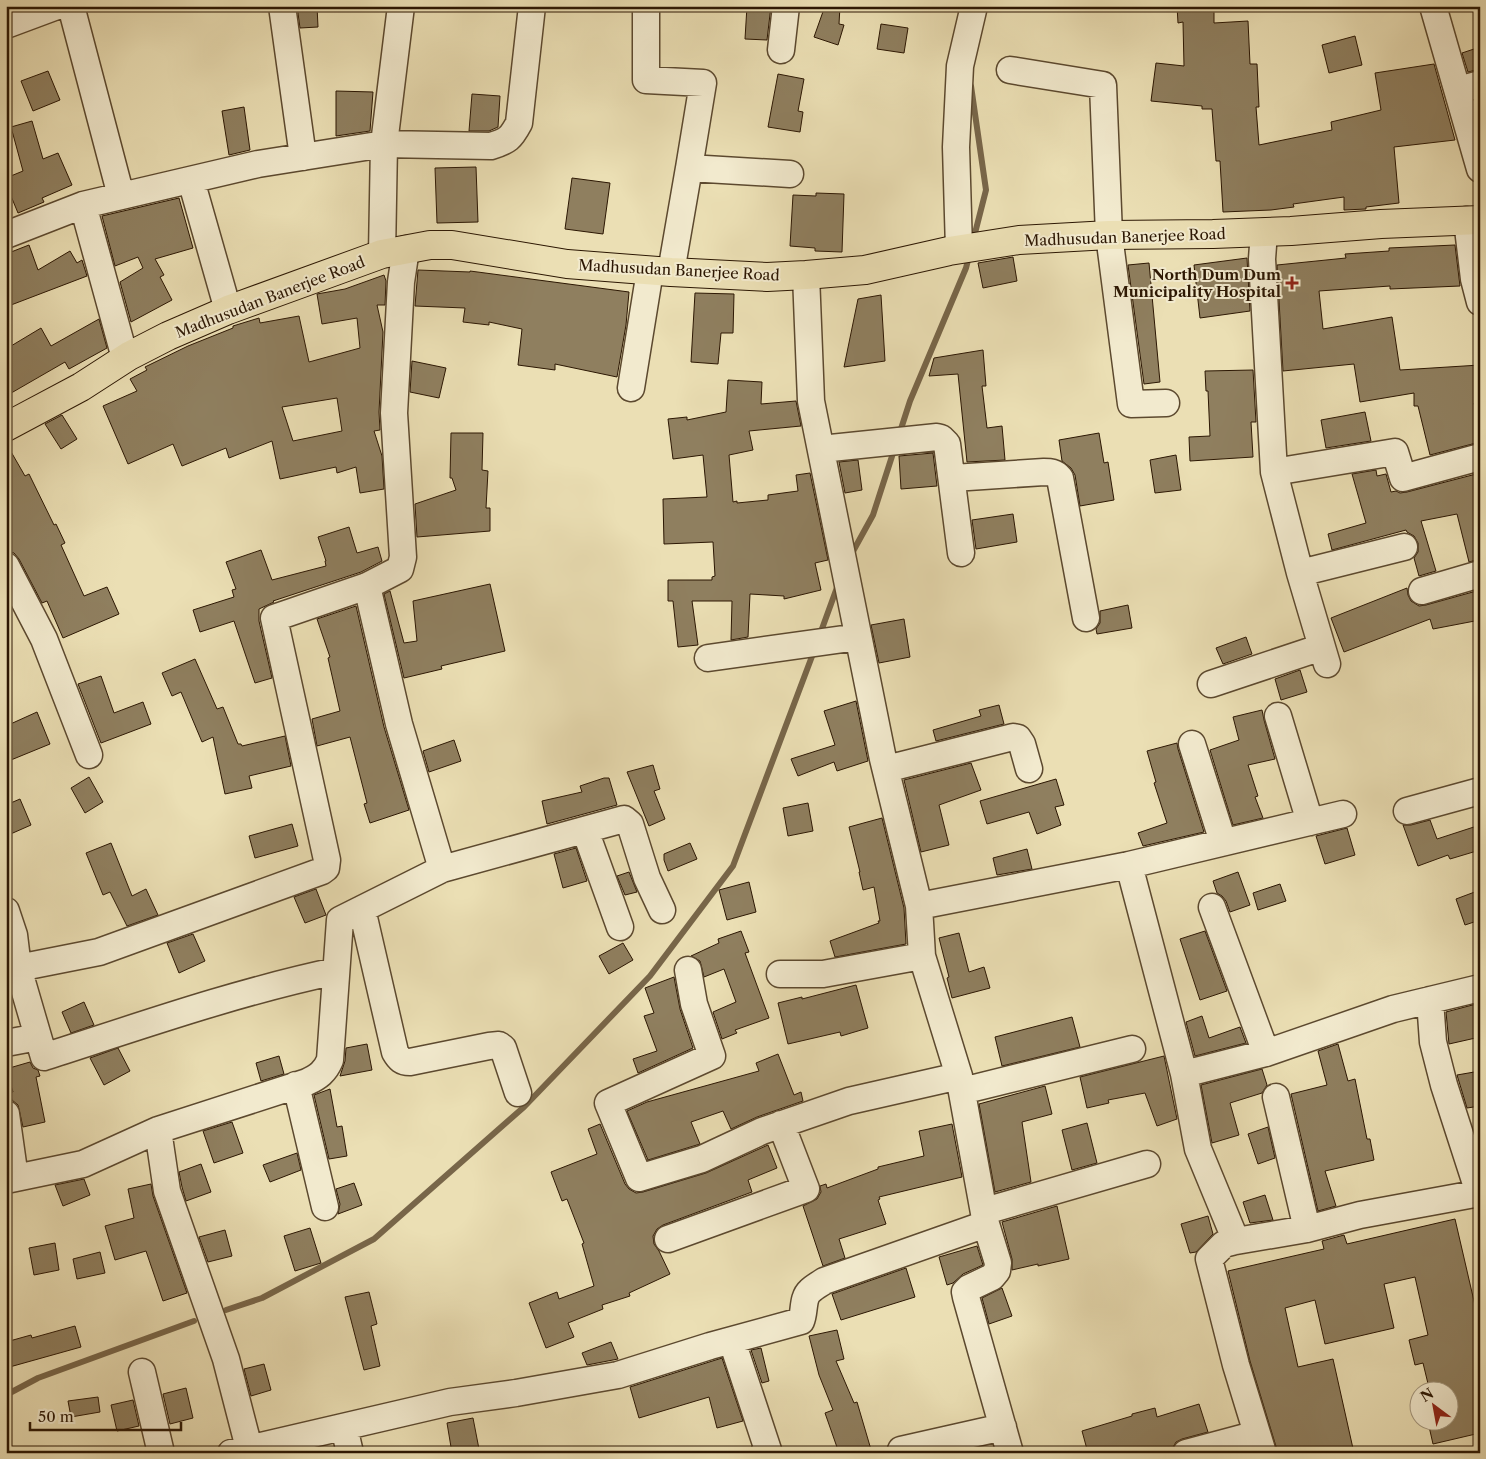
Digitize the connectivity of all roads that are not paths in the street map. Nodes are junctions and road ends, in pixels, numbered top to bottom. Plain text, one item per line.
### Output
1 (58, 6) edge
2 (71, 6) edge
3 (282, 6) edge
4 (401, 6) edge
5 (532, 6) edge
6 (646, 6) edge
7 (786, 6) edge
8 (974, 6) edge
9 (1433, 6) edge
10 (6, 24) edge
11 (781, 50) dead end
12 (1010, 70) dead end
13 (1469, 87) edge
14 (384, 144) junction
15 (1478, 154) edge
16 (303, 157) junction
17 (689, 168) junction
18 (790, 174) dead end
19 (191, 180) junction
20 (121, 196) junction
21 (83, 205) junction
22 (1473, 220) edge
23 (1264, 232) junction
24 (6, 235) edge
25 (1109, 235) junction
26 (954, 250) junction
27 (394, 252) junction
28 (661, 271) junction
29 (806, 276) junction
30 (1480, 302) edge
31 (228, 310) junction
32 (125, 358) junction
33 (632, 388) dead end
34 (1166, 403) dead end
35 (6, 427) edge
36 (821, 449) junction
37 (1480, 457) edge
38 (1274, 472) junction
39 (953, 478) junction
40 (1404, 547) dead end
41 (960, 553) dead end
42 (6, 566) edge
43 (1300, 573) junction
44 (1480, 574) edge
45 (367, 586) junction
46 (1422, 591) dead end
47 (1086, 618) dead end
48 (858, 637) junction
49 (708, 658) dead end
50 (1211, 684) dead end
51 (1278, 716) dead end
52 (1192, 744) dead end
53 (89, 755) dead end
54 (886, 769) junction
55 (1029, 769) dead end
56 (1480, 792) edge
57 (1407, 811) dead end
58 (1480, 811) edge
59 (1343, 814) dead end
60 (1310, 822) junction
61 (585, 830) junction
62 (1223, 842) junction
63 (1128, 865) junction
64 (442, 869) junction
65 (919, 906) junction
66 (1212, 908) dead end
67 (362, 909) junction
68 (662, 910) dead end
69 (6, 912) edge
70 (620, 928) dead end
71 (922, 956) junction
72 (12, 968) edge
73 (688, 970) dead end
74 (336, 971) junction
75 (780, 974) dead end
76 (1480, 988) edge
77 (1430, 1000) junction
78 (38, 1037) junction
79 (6, 1043) edge
80 (1132, 1049) dead end
81 (1266, 1053) junction
82 (1184, 1074) junction
83 (960, 1084) junction
84 (296, 1085) junction
85 (518, 1093) dead end
86 (1276, 1097) dead end
87 (6, 1114) edge
88 (781, 1124) junction
89 (158, 1130) junction
90 (1147, 1164) dead end
91 (11, 1179) edge
92 (1479, 1193) edge
93 (325, 1207) dead end
94 (986, 1217) junction
95 (1307, 1229) junction
96 (668, 1238) dead end
97 (1236, 1241) junction
98 (732, 1341) junction
99 (142, 1372) dead end
100 (344, 1427) junction
101 (1003, 1427) junction
102 (1260, 1443) edge
103 (240, 1450) edge
104 (901, 1450) dead end
105 (161, 1453) edge
106 (350, 1453) edge
107 (764, 1453) edge
108 (1010, 1453) edge
109 (1186, 1453) edge

1 - 10 street
2 - 20 street
3 - 16 street
4 - 14 street
5 - 14 street
6 - 17 street
7 - 11 street
8 - 26 street
9 - 13 street
12 - 25 street
13 - 15 street
14 - 16 street
14 - 27 street
16 - 19 street
17 - 18 street
17 - 28 street
19 - 20 street
19 - 31 street
20 - 21 street
21 - 24 street
21 - 32 street
22 - 23 main road, Madhusudan Banerjee Road
22 - 30 street
23 - 25 main road, Madhusudan Banerjee Road
23 - 38 street
25 - 26 main road, Madhusudan Banerjee Road
25 - 34 street
26 - 29 main road, Madhusudan Banerjee Road
27 - 28 main road, Madhusudan Banerjee Road
27 - 31 main road, Madhusudan Banerjee Road
27 - 45 street
28 - 29 main road, Madhusudan Banerjee Road
28 - 33 street
29 - 36 street
31 - 32 main road, Madhusudan Banerjee Road
32 - 35 main road, Madhusudan Banerjee Road
36 - 39 street
36 - 48 street
37 - 38 street
38 - 43 street
39 - 41 street
39 - 47 street
40 - 43 street
42 - 53 street
43 - 50 street
44 - 46 street
45 - 64 street
45 - 72 street
48 - 49 street
48 - 54 street
51 - 60 street
52 - 62 street
54 - 55 street
54 - 65 street
56 - 57 street
56 - 58 street
59 - 60 street
60 - 62 street
61 - 64 street
61 - 68 street
61 - 70 street
62 - 63 street
63 - 65 street
63 - 82 street
64 - 67 street
65 - 71 street
66 - 81 street
67 - 74 street
67 - 85 street
69 - 72 street
71 - 75 street
71 - 83 street
72 - 78 street
73 - 88 street
74 - 78 street
74 - 84 street
76 - 77 street
77 - 81 street
77 - 92 street
78 - 79 street
80 - 83 street
81 - 82 street
82 - 97 street
83 - 88 street
83 - 94 street
84 - 89 street
84 - 93 street
86 - 95 street
87 - 91 street
88 - 96 street
89 - 91 street
89 - 103 street
90 - 94 street
92 - 95 street
94 - 98 street
94 - 101 street
95 - 97 street
97 - 102 street
98 - 100 street
98 - 107 street
99 - 105 street
100 - 103 street
100 - 106 street
101 - 104 street
101 - 108 street
102 - 109 street

